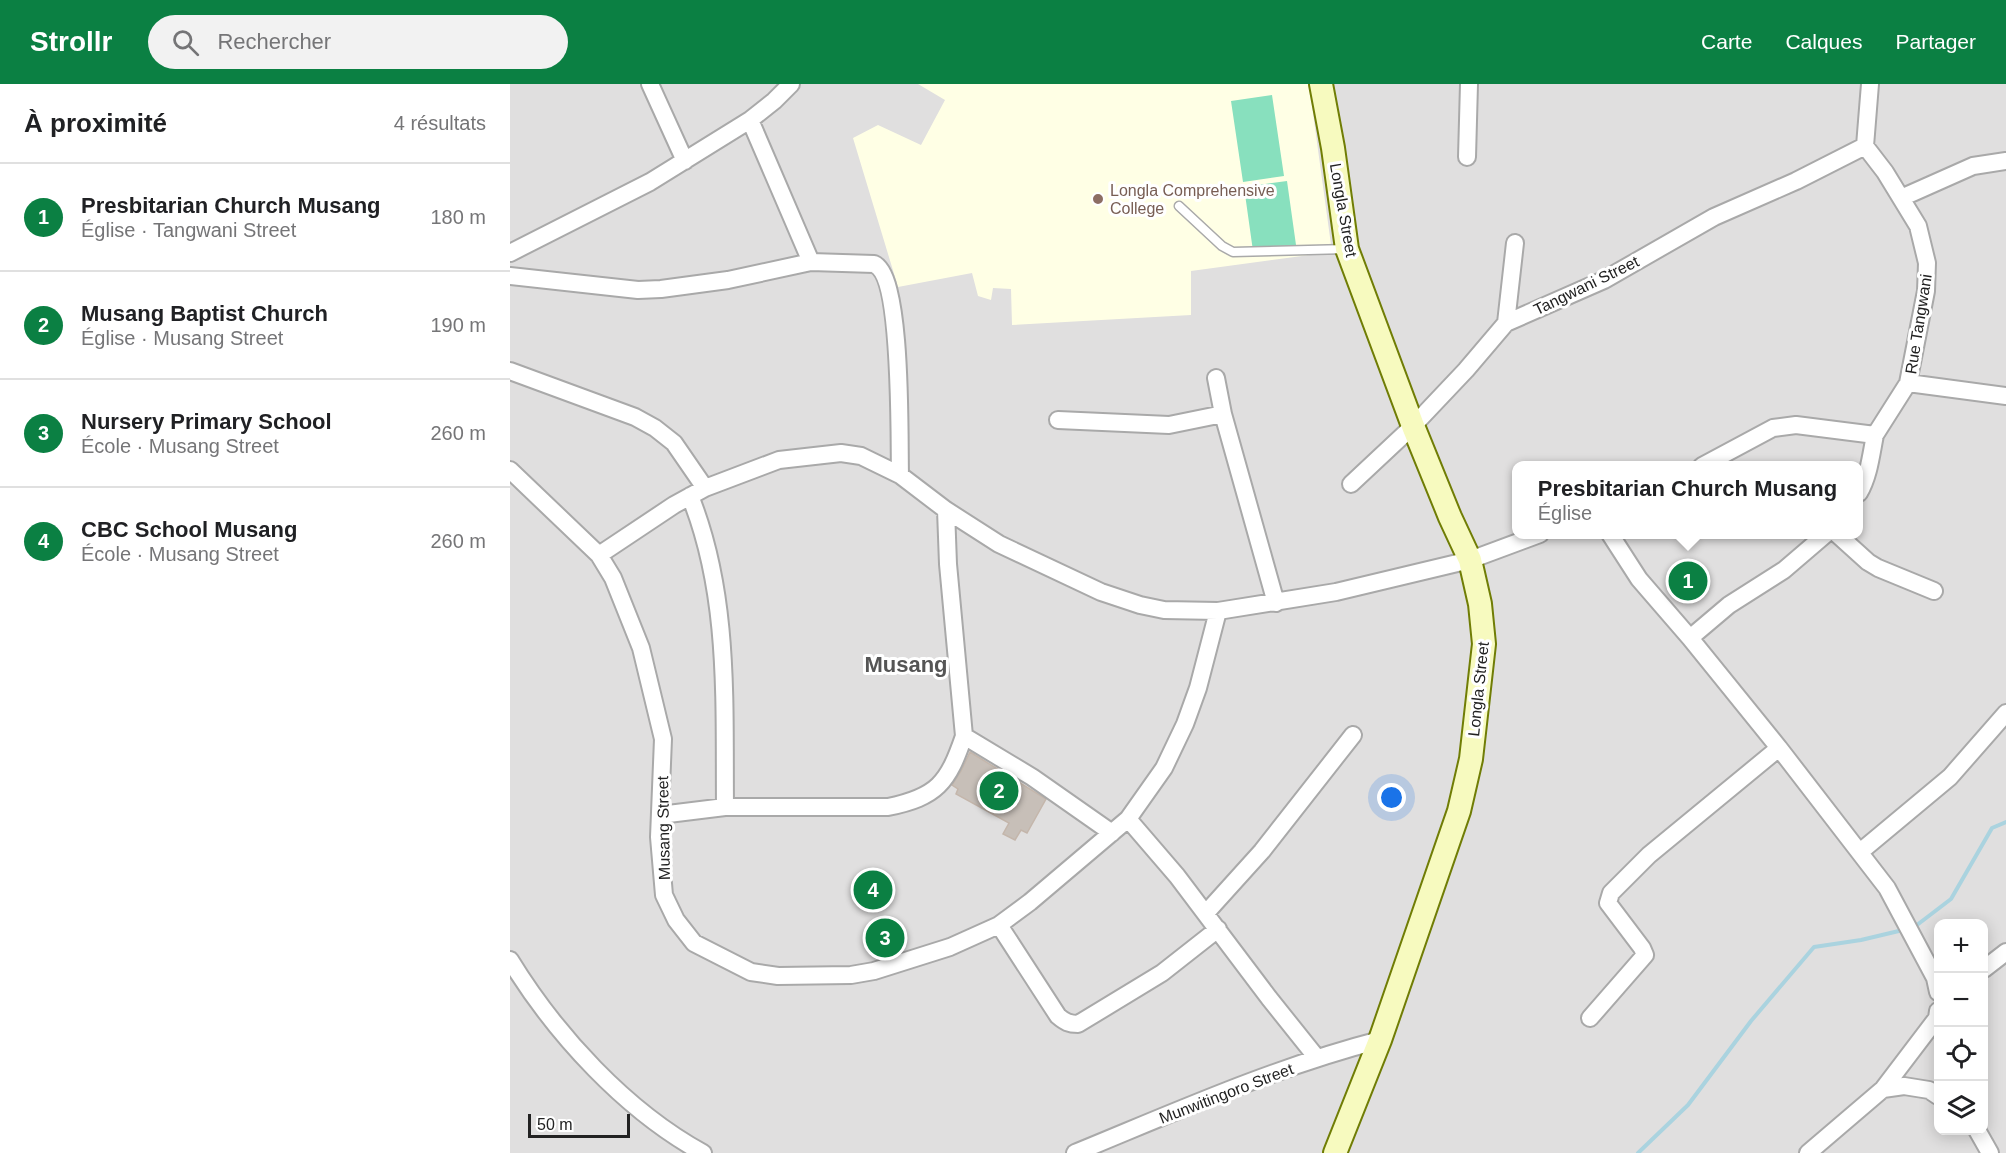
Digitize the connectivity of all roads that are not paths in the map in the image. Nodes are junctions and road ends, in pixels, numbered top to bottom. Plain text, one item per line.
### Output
1 (650, 84) edge
2 (791, 84) edge
3 (1321, 84) edge
4 (1469, 84) edge
5 (1870, 84) edge
6 (750, 120) junction
7 (1865, 146) junction
8 (1467, 157) dead end
9 (685, 160) junction
10 (2006, 161) edge
11 (1901, 198) junction
12 (1179, 206) dead end
13 (1515, 243) dead end
14 (1347, 249) junction
15 (510, 253) edge
16 (811, 262) junction
17 (510, 276) edge
18 (1506, 323) junction
19 (510, 371) edge
20 (1216, 378) dead end
21 (1908, 383) junction
22 (2006, 396) edge
23 (1223, 414) junction
24 (1058, 420) dead end
25 (1413, 426) junction
26 (1875, 435) junction
27 (1710, 461) edge
28 (510, 470) edge
29 (900, 475) junction
30 (1351, 484) dead end
31 (1863, 486) edge
32 (698, 492) junction
33 (946, 510) junction
34 (1527, 539) edge
35 (1613, 539) edge
36 (1820, 539) edge
37 (1843, 539) edge
38 (599, 555) junction
39 (1470, 560) junction
40 (1934, 591) dead end
41 (1276, 603) junction
42 (1218, 611) junction
43 (1690, 638) junction
44 (2006, 713) edge
45 (1353, 735) dead end
46 (964, 736) junction
47 (1779, 748) junction
48 (725, 807) junction
49 (660, 815) junction
50 (1128, 819) junction
51 (1112, 833) junction
52 (1860, 852) junction
53 (1206, 913) junction
54 (999, 925) junction
55 (1218, 929) junction
56 (2006, 952) edge
57 (510, 960) edge
58 (1988, 965) edge
59 (1934, 976) edge
60 (1590, 1018) dead end
61 (1934, 1022) edge
62 (1380, 1040) junction
63 (1317, 1058) junction
64 (1883, 1089) junction
65 (1934, 1093) edge
66 (1979, 1135) edge
67 (703, 1153) edge
68 (1075, 1153) edge
69 (1335, 1153) edge
70 (1808, 1153) edge
71 (1990, 1153) edge

1 - 9 street
2 - 6 street
3 - 14 main road, Longla Street
4 - 8 street
5 - 7 street
6 - 9 street
6 - 16 street
7 - 11 street, Rue Tangwani
7 - 18 street, Tangwani Street
9 - 15 street
10 - 11 street
11 - 21 street, Rue Tangwani
12 - 14 lane
13 - 18 street
14 - 25 main road, Longla Street
16 - 17 street
16 - 29 street
18 - 25 street, Tangwani Street
19 - 32 street
20 - 23 street
21 - 22 street
21 - 26 street
23 - 24 street
23 - 41 street
25 - 30 street, Tangwani Street
25 - 39 main road, Longla Street
26 - 27 street
26 - 31 street
28 - 38 street, Musang Street
29 - 32 street
29 - 33 street
32 - 38 street
32 - 48 street
33 - 42 street
33 - 46 street
34 - 39 street
35 - 43 street
36 - 43 street
37 - 40 street
38 - 49 street, Musang Street
39 - 41 street
39 - 62 main road, Longla Street
41 - 42 street
42 - 50 street, Musang Street
43 - 47 street
44 - 52 street
45 - 53 street
46 - 48 street
46 - 51 street
47 - 52 street
47 - 60 street
48 - 49 street
49 - 54 street, Musang Street
50 - 51 street, Musang Street
50 - 53 street
51 - 54 street, Musang Street
52 - 59 street
53 - 55 street
54 - 55 street
55 - 63 street
56 - 58 street
57 - 67 street
61 - 64 street
62 - 63 street, Munwitingoro Street
62 - 69 main road, Longla Street
63 - 68 street, Munwitingoro Street
64 - 65 street
64 - 70 street
66 - 71 street

